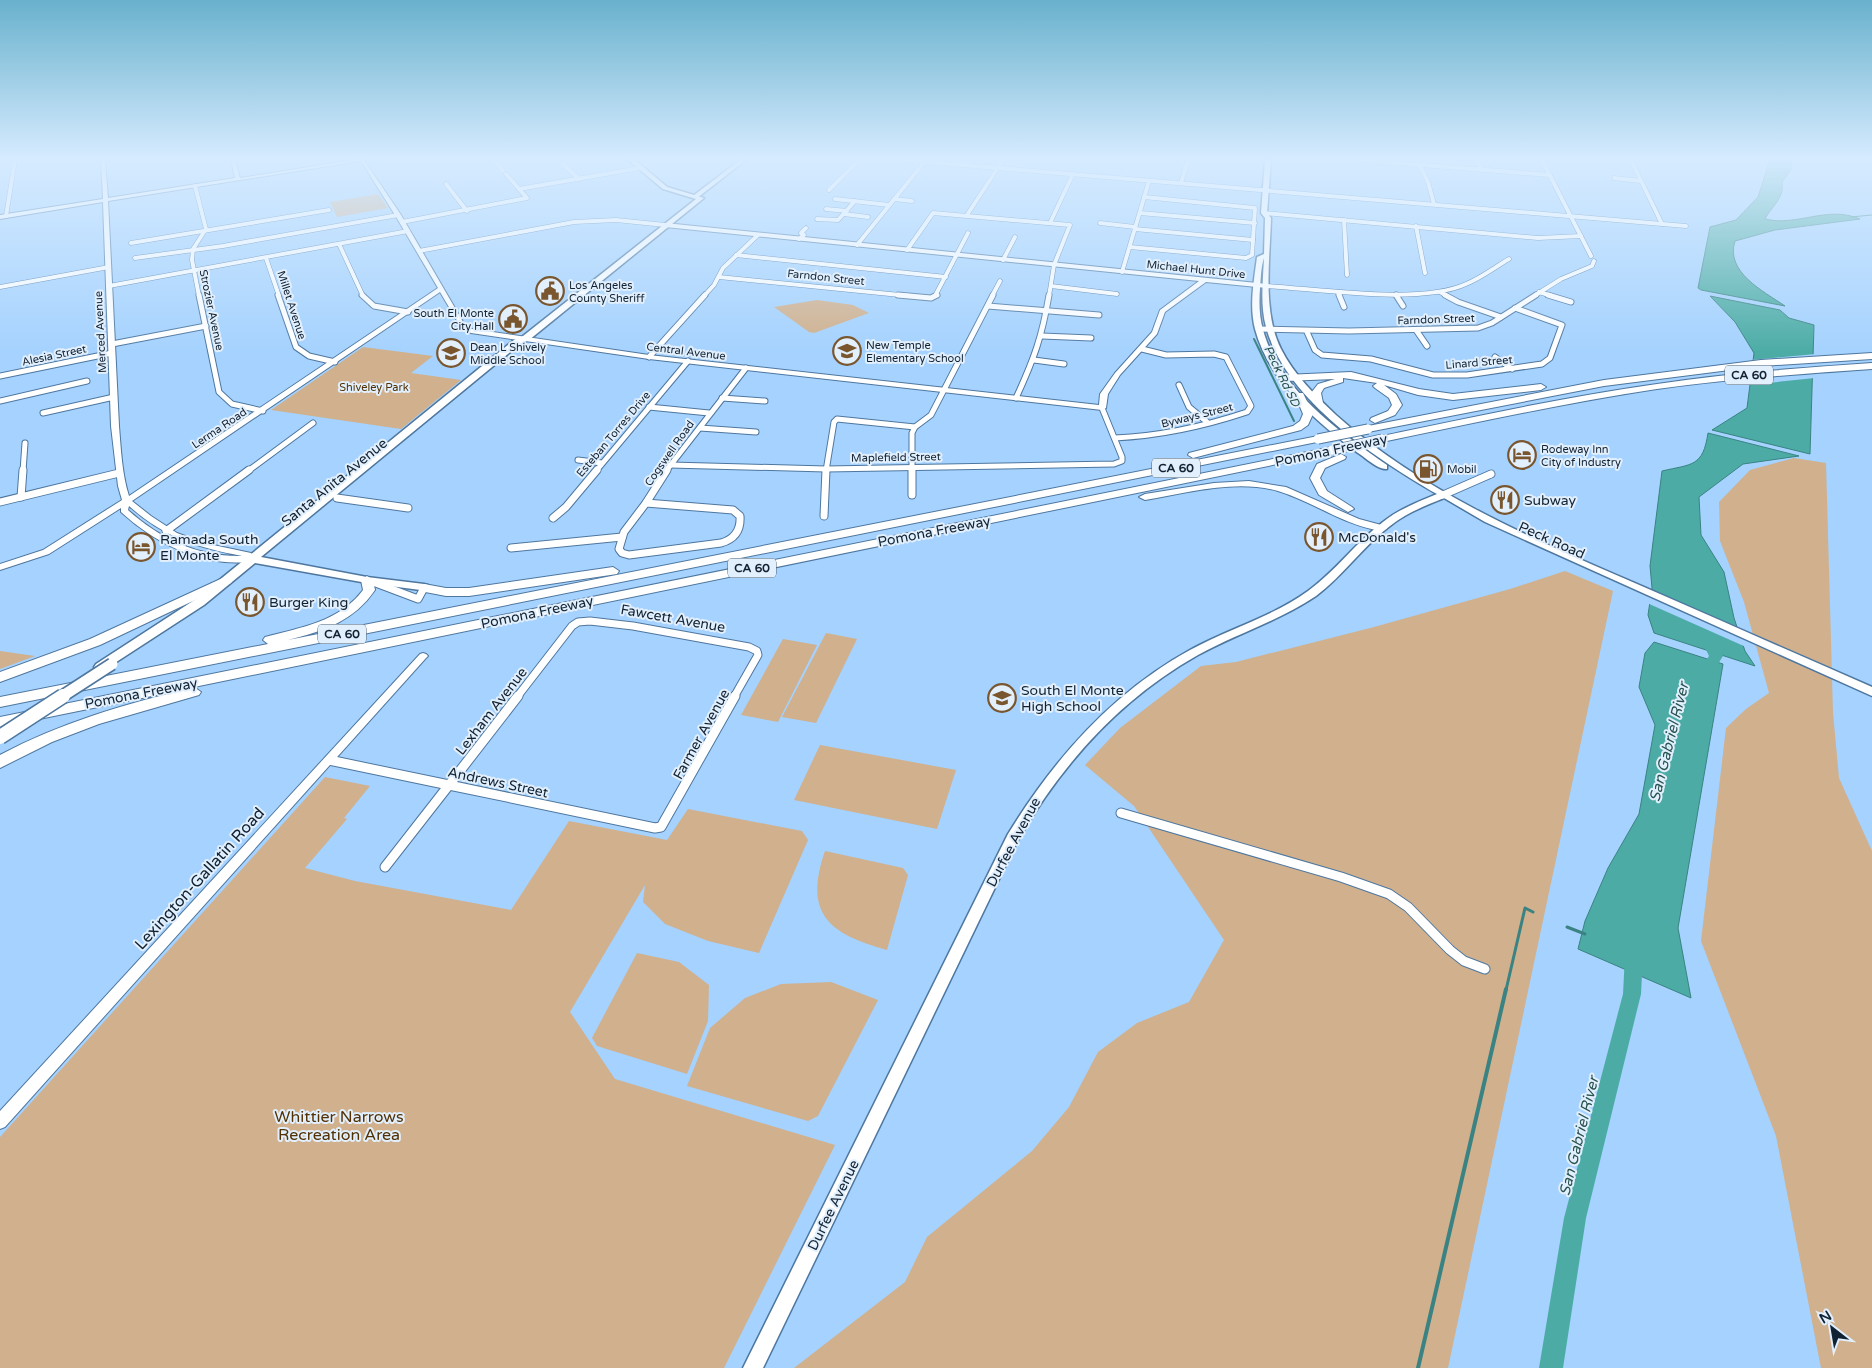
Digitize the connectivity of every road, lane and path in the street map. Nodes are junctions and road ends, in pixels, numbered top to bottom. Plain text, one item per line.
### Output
1 (1254, 223) edge
2 (106, 224) edge
3 (203, 224) edge
4 (247, 224) edge
5 (349, 224) edge
6 (403, 224) edge
7 (566, 224) edge
8 (653, 224) edge
9 (874, 224) edge
10 (925, 224) edge
11 (1058, 224) edge
12 (1100, 224) dead end
13 (1136, 224) edge
14 (1269, 224) edge
15 (1344, 224) edge
16 (1390, 224) edge
17 (1574, 224) edge
18 (1662, 224) edge
19 (665, 225) junction
20 (1416, 226) junction
21 (1686, 226) dead end
22 (806, 228) dead end
23 (1135, 228) junction
24 (205, 231) junction
25 (408, 231) junction
26 (968, 233) dead end
27 (758, 235) junction
28 (1581, 236) junction
29 (1015, 237) dead end
30 (800, 239) junction
31 (1253, 240) junction
32 (130, 243) dead end
33 (339, 244) junction
34 (857, 245) junction
35 (1130, 247) junction
36 (193, 249) junction
37 (907, 250) junction
38 (420, 251) junction
39 (736, 255) junction
40 (956, 255) junction
41 (1591, 256) dead end
42 (135, 258) dead end
43 (266, 258) junction
44 (1509, 259) dead end
45 (1003, 260) junction
46 (1594, 261) dead end
47 (1054, 265) junction
48 (109, 267) junction
49 (194, 271) junction
50 (1122, 272) junction
51 (1425, 273) dead end
52 (1347, 275) dead end
53 (946, 276) junction
54 (718, 277) junction
55 (1204, 280) junction
56 (1000, 281) dead end
57 (0, 286) edge
58 (109, 286) junction
59 (1051, 286) junction
60 (1263, 286) junction
61 (441, 289) junction
62 (1338, 292) junction
63 (1440, 292) junction
64 (1539, 292) junction
65 (1117, 294) dead end
66 (1396, 295) junction
67 (1571, 302) dead end
68 (988, 306) junction
69 (1403, 306) dead end
70 (1344, 307) dead end
71 (1515, 308) junction
72 (1047, 311) junction
73 (408, 312) junction
74 (1099, 315) dead end
75 (1501, 317) junction
76 (206, 326) junction
77 (1269, 329) junction
78 (1259, 330) junction
79 (1416, 330) junction
80 (1307, 332) junction
81 (1042, 336) junction
82 (526, 338) junction
83 (1091, 338) dead end
84 (112, 344) junction
85 (1427, 346) dead end
86 (1142, 349) junction
87 (112, 353) junction
88 (1872, 356) edge
89 (649, 357) junction
90 (1495, 357) dead end
91 (1034, 360) junction
92 (688, 361) junction
93 (335, 362) junction
94 (1064, 364) dead end
95 (1840, 364) junction
96 (1872, 366) edge
97 (746, 368) junction
98 (1512, 369) junction
99 (1872, 370) edge
100 (0, 376) edge
101 (1290, 377) junction
102 (87, 381) dead end
103 (1604, 383) junction
104 (1179, 385) dead end
105 (944, 390) junction
106 (1300, 395) junction
107 (114, 397) junction
108 (722, 398) junction
109 (1016, 398) junction
110 (0, 401) edge
111 (765, 401) dead end
112 (1318, 403) junction
113 (649, 407) junction
114 (1102, 408) junction
115 (263, 411) junction
116 (43, 413) dead end
117 (709, 413) junction
118 (1207, 422) junction
119 (313, 423) dead end
120 (1365, 426) junction
121 (915, 427) junction
122 (700, 428) junction
123 (756, 432) dead end
124 (1115, 438) junction
125 (25, 442) dead end
126 (394, 447) junction
127 (1328, 453) junction
128 (578, 460) dead end
129 (602, 463) junction
130 (670, 465) junction
131 (912, 467) junction
132 (826, 468) junction
133 (119, 473) junction
134 (1491, 474) dead end
135 (1046, 494) junction
136 (912, 495) dead end
137 (21, 497) junction
138 (1439, 497) junction
139 (337, 498) junction
140 (127, 501) junction
141 (0, 502) edge
142 (646, 503) junction
143 (1062, 505) junction
144 (408, 508) dead end
145 (824, 516) dead end
146 (553, 518) dead end
147 (1381, 528) junction
148 (166, 532) junction
149 (622, 537) junction
150 (512, 548) dead end
151 (231, 552) junction
152 (223, 558) junction
153 (257, 560) junction
154 (683, 566) junction
155 (0, 568) edge
156 (227, 580) junction
157 (367, 580) junction
158 (1624, 586) joint
159 (424, 588) joint
160 (583, 621) joint
161 (441, 632) junction
162 (758, 651) joint
163 (422, 656) dead end
164 (106, 666) junction
165 (0, 677) edge
166 (82, 686) junction
167 (1852, 687) junction
168 (1872, 692) edge
169 (1872, 699) edge
170 (0, 702) edge
171 (0, 723) edge
172 (0, 730) edge
173 (0, 737) edge
174 (328, 760) junction
175 (0, 762) edge
176 (449, 786) junction
177 (1121, 813) dead end
178 (661, 827) joint
179 (385, 867) dead end
180 (1485, 969) dead end
181 (0, 1122) edge
182 (753, 1368) edge

1 - 31 street
2 - 48 street, Merced Avenue
3 - 24 street
4 - 24 street
5 - 36 street
6 - 25 street, Central Avenue
7 - 38 street
8 - 19 street
9 - 34 street
10 - 37 street
11 - 47 street
12 - 23 street
13 - 23 street
14 - 60 main road
15 - 52 street
16 - 20 street
17 - 28 street
18 - 21 street
19 - 27 street, Michael Hunt Drive
19 - 82 main road, Santa Anita Avenue
20 - 28 street
20 - 51 street
22 - 30 street
23 - 31 street
23 - 35 street
24 - 32 street
24 - 36 street
25 - 33 street
25 - 38 street, Central Avenue
26 - 40 street
27 - 30 street, Michael Hunt Drive
27 - 39 street
28 - 41 street
29 - 45 street
30 - 34 street, Michael Hunt Drive
31 - 35 street
33 - 43 street
33 - 73 street
34 - 37 street, Michael Hunt Drive
35 - 50 street
36 - 42 street
36 - 49 street, Strozier Avenue
37 - 40 street, Michael Hunt Drive
38 - 61 street, Central Avenue
39 - 53 street
39 - 54 street
40 - 45 street, Michael Hunt Drive
40 - 53 street
43 - 49 street
43 - 93 street, Millet Avenue
44 - 63 street, Michael Hunt Drive
45 - 47 street, Michael Hunt Drive
46 - 64 street, Farndon Street
47 - 50 street, Michael Hunt Drive
47 - 59 street
48 - 57 street
48 - 58 street, Merced Avenue
49 - 58 street
49 - 76 street, Strozier Avenue
50 - 55 street, Michael Hunt Drive
53 - 54 street, Farndon Street
54 - 89 street
55 - 60 street, Michael Hunt Drive
55 - 86 street
56 - 68 street
58 - 84 street, Merced Avenue
59 - 65 street
59 - 72 street
60 - 62 street, Michael Hunt Drive
60 - 77 main road, Peck Road
60 - 78 main road, Peck Road
61 - 73 street, Lerma Road
61 - 82 street, Central Avenue
62 - 66 street, Michael Hunt Drive
62 - 70 street
63 - 66 street, Michael Hunt Drive
63 - 75 street
64 - 67 street
64 - 71 street, Farndon Street
66 - 69 street
68 - 72 street
68 - 105 street
71 - 75 street, Farndon Street
71 - 98 street, Linard Street
72 - 74 street
72 - 81 street
73 - 93 street, Lerma Road
75 - 79 street, Farndon Street
76 - 84 street
76 - 115 street, Strozier Avenue
77 - 78 street, Farndon Street
77 - 80 street, Farndon Street
77 - 101 main road, Peck Road
78 - 101 main road, Peck Road
79 - 80 street, Farndon Street
79 - 85 street
80 - 98 street, Linard Street
81 - 83 street
81 - 91 street
82 - 89 street, Central Avenue
82 - 126 main road, Santa Anita Avenue
84 - 87 street, Merced Avenue
86 - 114 street
86 - 118 street, Byways Street
87 - 100 street, Alesia Street
87 - 107 street, Merced Avenue
88 - 95 highway, Pomona Freeway / CA 60
89 - 92 street, Central Avenue
90 - 98 street
91 - 94 street
91 - 109 street
92 - 97 street, Central Avenue
92 - 113 street, Esteban Torres Drive
93 - 115 street, Lerma Road
95 - 96 highway, Pomona Freeway / CA 60
95 - 99 highway
95 - 103 highway, Pomona Freeway / CA 60
95 - 127 highway, Pomona Freeway / CA 60
97 - 105 street, Central Avenue
97 - 108 street, Cogswell Road
101 - 103 highway
101 - 106 main road, Peck Road
101 - 112 main road, Peck Road
102 - 110 street
103 - 120 highway, Pomona Freeway / CA 60
104 - 118 street
105 - 109 street, Central Avenue
105 - 121 street
106 - 135 highway
106 - 138 main road, Peck Road
107 - 116 street
107 - 133 street, Merced Avenue
108 - 111 street
108 - 117 street, Cogswell Road
109 - 114 street, Central Avenue
112 - 120 highway
112 - 138 main road, Peck Road
113 - 117 street
113 - 129 street, Esteban Torres Drive
114 - 124 street
115 - 140 street, Lerma Road
117 - 122 street, Cogswell Road
118 - 124 street, Byways Street
119 - 148 street
120 - 135 highway, Pomona Freeway / CA 60, bridge
121 - 131 street
121 - 132 street
122 - 123 street
122 - 130 street, Cogswell Road
124 - 131 street, Maplefield Street
125 - 137 street
126 - 139 main road, Santa Anita Avenue
126 - 153 main road, Santa Anita Avenue
127 - 143 highway, Pomona Freeway / CA 60
127 - 147 highway
128 - 129 street
129 - 146 street, Esteban Torres Drive
130 - 132 street, Maplefield Street
130 - 142 street, Cogswell Road
131 - 132 street, Maplefield Street
131 - 136 street
132 - 145 street
133 - 137 street
133 - 140 street, Merced Avenue
134 - 138 street, Durfee Avenue
135 - 154 highway, Pomona Freeway / CA 60
137 - 141 street
138 - 147 main road, Durfee Avenue
138 - 158 main road, Peck Road
139 - 144 street
139 - 153 main road, Santa Anita Avenue
140 - 148 street
140 - 152 street, Merced Avenue
140 - 155 street, Lerma Road
142 - 149 street, Cogswell Road
142 - 149 street
143 - 147 highway
143 - 161 highway, Pomona Freeway / CA 60
147 - 182 main road, Durfee Avenue
148 - 151 street
149 - 150 street
151 - 152 street
151 - 153 street
152 - 153 street, Merced Avenue
153 - 156 main road, Santa Anita Avenue
153 - 157 main road
153 - 164 main road, Santa Anita Avenue
154 - 159 highway
154 - 166 highway, Pomona Freeway / CA 60
156 - 164 main road, Santa Anita Avenue
156 - 165 highway
157 - 159 main road
157 - 166 highway
158 - 167 main road, Peck Road
160 - 162 street, Fawcett Avenue
160 - 176 street, Lexham Avenue
161 - 171 highway, Pomona Freeway / CA 60
161 - 175 highway
162 - 178 street, Farmer Avenue
163 - 174 street, Lexington-Gallatin Road
164 - 172 main road, Santa Anita Avenue
164 - 173 main road, Santa Anita Avenue, bridge
166 - 170 highway, Pomona Freeway / CA 60
167 - 168 main road, Peck Road
167 - 169 main road, Peck Road
174 - 176 street, Andrews Street
174 - 181 street, Lexington-Gallatin Road
176 - 178 street, Andrews Street
176 - 179 street, Lexham Avenue
177 - 180 street

